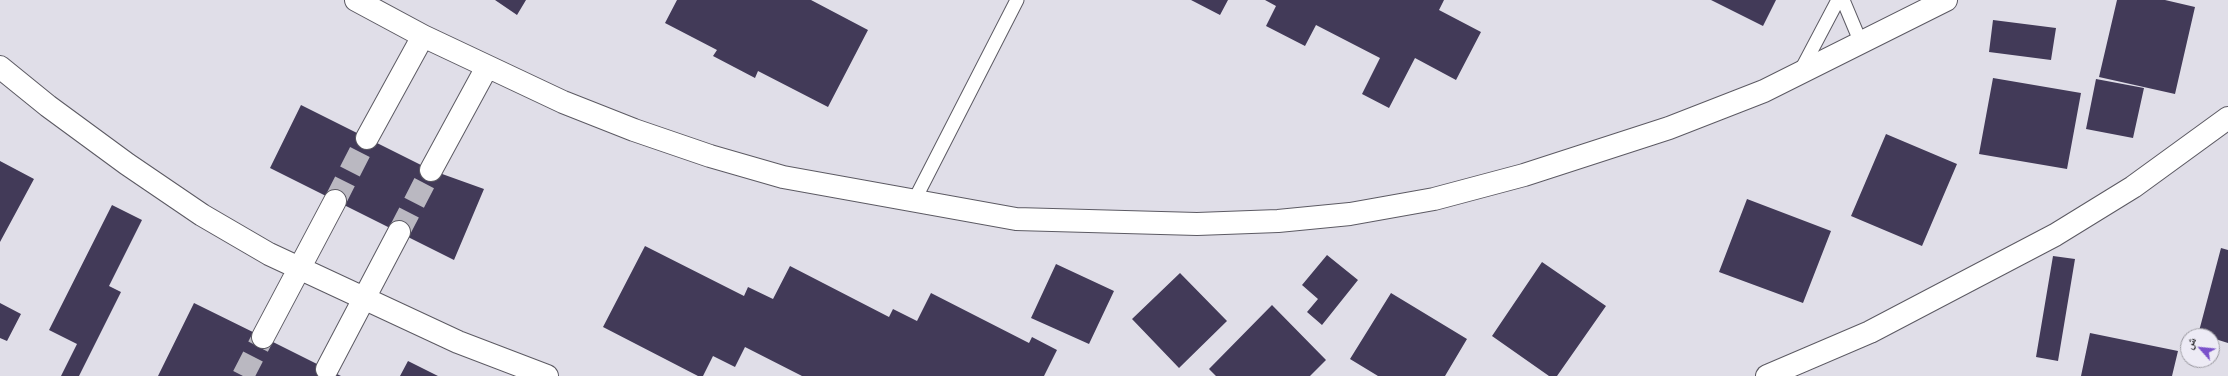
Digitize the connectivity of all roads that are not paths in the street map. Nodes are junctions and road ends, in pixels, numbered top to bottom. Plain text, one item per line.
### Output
1 (356, 0) edge
2 (1017, 0) edge
3 (1838, 0) edge
4 (1843, 0) edge
5 (1946, 0) edge
6 (423, 36) junction
7 (1861, 43) junction
8 (0, 67) edge
9 (487, 67) junction
10 (1799, 74) junction
11 (2228, 118) edge
12 (367, 138) tunnel mouth
13 (431, 170) tunnel mouth
14 (335, 201) tunnel mouth
15 (914, 202) junction
16 (399, 232) tunnel mouth
17 (301, 269) junction
18 (365, 299) junction
19 (263, 337) tunnel mouth
20 (327, 369) dead end
21 (547, 376) edge
22 (1767, 376) edge

1 - 6 street
2 - 15 lane
3 - 10 lane
4 - 7 lane
5 - 7 street
6 - 9 street
6 - 12 street
7 - 10 street
8 - 17 street
9 - 13 street
9 - 15 street
10 - 15 street
11 - 22 street
14 - 17 street
16 - 18 street
17 - 18 street
17 - 19 street
18 - 20 street
18 - 21 street

